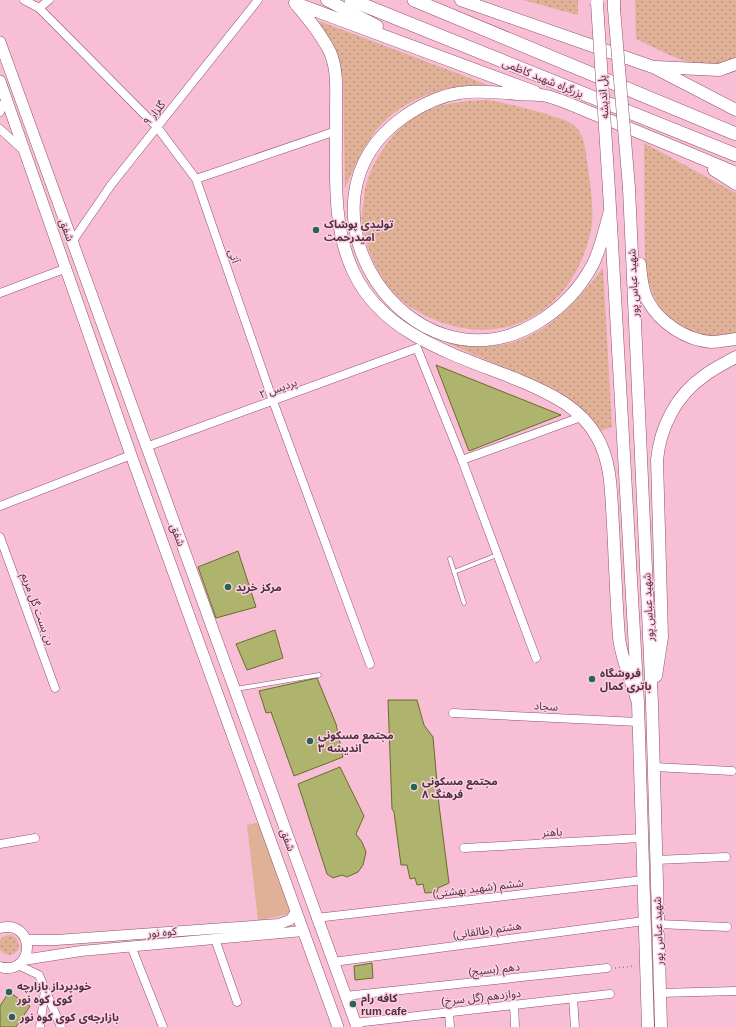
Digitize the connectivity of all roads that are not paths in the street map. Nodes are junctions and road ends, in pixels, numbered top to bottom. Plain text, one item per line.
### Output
1 (24, 0) edge
2 (49, 0) edge
3 (258, 0) edge
4 (327, 0) edge
5 (351, 0) edge
6 (414, 0) edge
7 (460, 0) edge
8 (292, 2) edge
9 (597, 2) edge
10 (470, 3) edge
11 (614, 4) edge
12 (39, 8) junction
13 (0, 42) edge
14 (421, 48) junction
15 (736, 64) edge
16 (653, 67) junction
17 (0, 81) edge
18 (546, 96) junction
19 (6, 98) junction
20 (736, 110) edge
21 (0, 112) edge
22 (157, 127) junction
23 (0, 129) edge
24 (336, 131) junction
25 (736, 134) edge
26 (683, 150) junction
27 (26, 153) junction
28 (736, 155) edge
29 (736, 173) edge
30 (196, 179) junction
31 (736, 184) edge
32 (629, 188) joint
33 (609, 190) joint
34 (610, 210) junction
35 (630, 211) junction
36 (72, 242) junction
37 (67, 268) junction
38 (0, 293) edge
39 (736, 339) edge
40 (736, 357) edge
41 (273, 401) junction
42 (581, 417) junction
43 (146, 447) junction
44 (131, 455) junction
45 (462, 460) junction
46 (0, 506) edge
47 (0, 537) edge
48 (497, 555) junction
49 (450, 559) dead end
50 (454, 572) junction
51 (464, 603) dead end
52 (536, 658) dead end
53 (370, 664) dead end
54 (319, 675) dead end
55 (55, 688) dead end
56 (234, 690) junction
57 (638, 703) junction
58 (652, 703) junction
59 (453, 713) dead end
60 (638, 722) junction
61 (654, 767) junction
62 (732, 771) dead end
63 (35, 838) dead end
64 (641, 838) junction
65 (0, 844) edge
66 (464, 848) dead end
67 (726, 857) dead end
68 (656, 860) junction
69 (643, 880) junction
70 (296, 912) junction
71 (316, 918) junction
72 (644, 921) junction
73 (287, 922) junction
74 (658, 924) junction
75 (2, 926) edge
76 (727, 927) dead end
77 (303, 931) junction
78 (291, 932) junction
79 (215, 939) junction
80 (26, 940) junction
81 (131, 946) junction
82 (21, 962) junction
83 (332, 962) junction
84 (0, 967) edge
85 (607, 968) road end
86 (45, 989) junction
87 (736, 991) edge
88 (660, 993) junction
89 (610, 994) dead end
90 (345, 996) junction
91 (573, 998) junction
92 (237, 1002) dead end
93 (514, 1004) junction
94 (449, 1011) junction
95 (356, 1025) edge
96 (40, 1027) edge
97 (61, 1027) edge
98 (163, 1027) edge
99 (338, 1027) edge
100 (450, 1027) edge
101 (516, 1027) edge
102 (575, 1027) edge
103 (648, 1027) edge
104 (661, 1027) edge

1 - 12 street, آتی
2 - 12 street
3 - 22 street, گلزار ۹
4 - 14 main road
5 - 28 highway, بزرگراه شهید کاظمی
6 - 25 highway, بزرگراه شهید کاظمی
7 - 10 main road
8 - 14 main road, بزرگراه شهید کاظمی
8 - 24 main road
9 - 33 main road, پل اندیشه, bridge
10 - 16 main road
11 - 32 main road, پل اندیشه, bridge
12 - 22 street, آتی
13 - 36 main road, شفق
14 - 18 main road, بزرگراه شهید کاظمی
15 - 16 main road
16 - 20 main road
17 - 19 main road, شفق
18 - 26 main road, بزرگراه شهید کاظمی
18 - 34 main road
19 - 21 street
19 - 27 main road, شفق
22 - 30 street, آتی
22 - 36 street, گلزار ۹
23 - 27 street
24 - 30 street
24 - 42 main road
26 - 29 main road
26 - 31 main road
27 - 37 main road, شفق
30 - 41 street, آتی
32 - 35 main road, شهید عباس پور
33 - 34 main road, شهید عباس پور
34 - 57 main road, شهید عباس پور
35 - 39 main road
35 - 58 main road, شهید عباس پور
36 - 43 main road, شفق
37 - 38 street
37 - 44 main road, شفق
40 - 58 main road
41 - 43 street, پردیس ۲
41 - 45 street, پردیس ۲
41 - 53 street, آتی
42 - 45 street
42 - 57 main road
43 - 56 main road, شفق
44 - 46 street
44 - 70 main road, شفق
45 - 48 street
47 - 55 street, بن بست گل مریم
48 - 50 lane
48 - 52 street
49 - 50 lane
50 - 51 lane
54 - 56 lane
56 - 71 main road, شفق
57 - 60 main road, شهید عباس پور
58 - 61 main road, شهید عباس پور
59 - 60 street, سجاد
60 - 64 main road, شهید عباس پور
61 - 62 street
61 - 68 main road, شهید عباس پور
63 - 65 street
64 - 66 street, باهنر
64 - 69 main road, شهید عباس پور
67 - 68 street
68 - 74 main road, شهید عباس پور
69 - 71 street, ششم (شهید بهشتی)
69 - 72 main road, شهید عباس پور
70 - 73 street
70 - 77 main road, شفق
71 - 83 main road, شفق
72 - 83 street, هشتم (طالقانی)
72 - 103 main road, شهید عباس پور
73 - 78 street
73 - 80 street, کوه نور
74 - 76 street
74 - 88 main road, شهید عباس پور
75 - 80 street
77 - 78 street, کوه نور
77 - 99 main road, شفق
78 - 79 street, کوه نور
79 - 81 street, کوه نور
79 - 92 street
80 - 82 street
81 - 82 street, کوه نور
81 - 98 street
82 - 84 street, کوه نور
82 - 86 street
83 - 90 main road, شفق
85 - 90 street, دهم (بسیج)
86 - 96 street
86 - 97 street
87 - 88 street
88 - 104 main road, شهید عباس پور
89 - 91 street, دوازدهم (گل سرخ)
90 - 95 main road, شفق
91 - 93 street, دوازدهم (گل سرخ)
91 - 102 street
93 - 94 street, دوازدهم (گل سرخ)
93 - 101 street
94 - 95 street, دوازدهم (گل سرخ)
94 - 100 street

